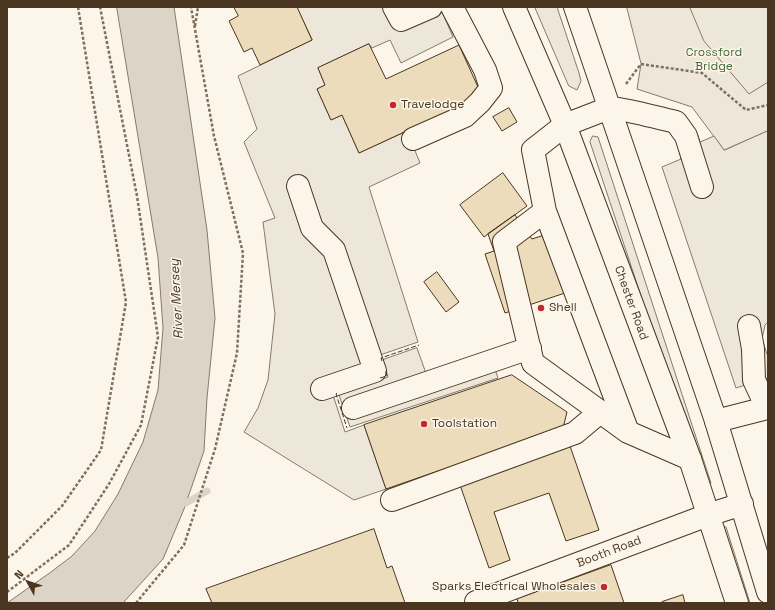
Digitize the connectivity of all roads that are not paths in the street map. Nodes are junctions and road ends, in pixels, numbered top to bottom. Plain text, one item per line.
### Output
1 (394, 7) edge
2 (431, 7) edge
3 (452, 7) edge
4 (514, 7) edge
5 (575, 7) edge
6 (609, 108) junction
7 (565, 125) junction
8 (413, 138) dead end
9 (298, 186) dead end
10 (702, 187) dead end
11 (545, 211) junction
12 (749, 326) dead end
13 (530, 348) junction
14 (322, 389) dead end
15 (353, 408) dead end
16 (600, 412) junction
17 (716, 421) junction
18 (628, 432) junction
19 (690, 459) junction
20 (392, 500) dead end
21 (742, 504) junction
22 (708, 515) junction
23 (768, 592) edge
24 (476, 602) dead end
25 (737, 603) edge

1 - 2 main road
3 - 8 main road
4 - 7 main road, Chester Road
5 - 6 main road
6 - 7 main road
6 - 10 main road
6 - 17 main road
7 - 11 main road
7 - 19 main road, Chester Road
9 - 14 main road
11 - 13 main road
11 - 18 main road
12 - 17 main road
13 - 15 main road
13 - 16 main road
16 - 18 main road
16 - 20 main road
17 - 21 main road
18 - 19 main road
19 - 22 main road, Chester Road
21 - 22 main road, Booth Road
21 - 23 main road
22 - 24 main road, Booth Road
22 - 25 main road, Chester Road

